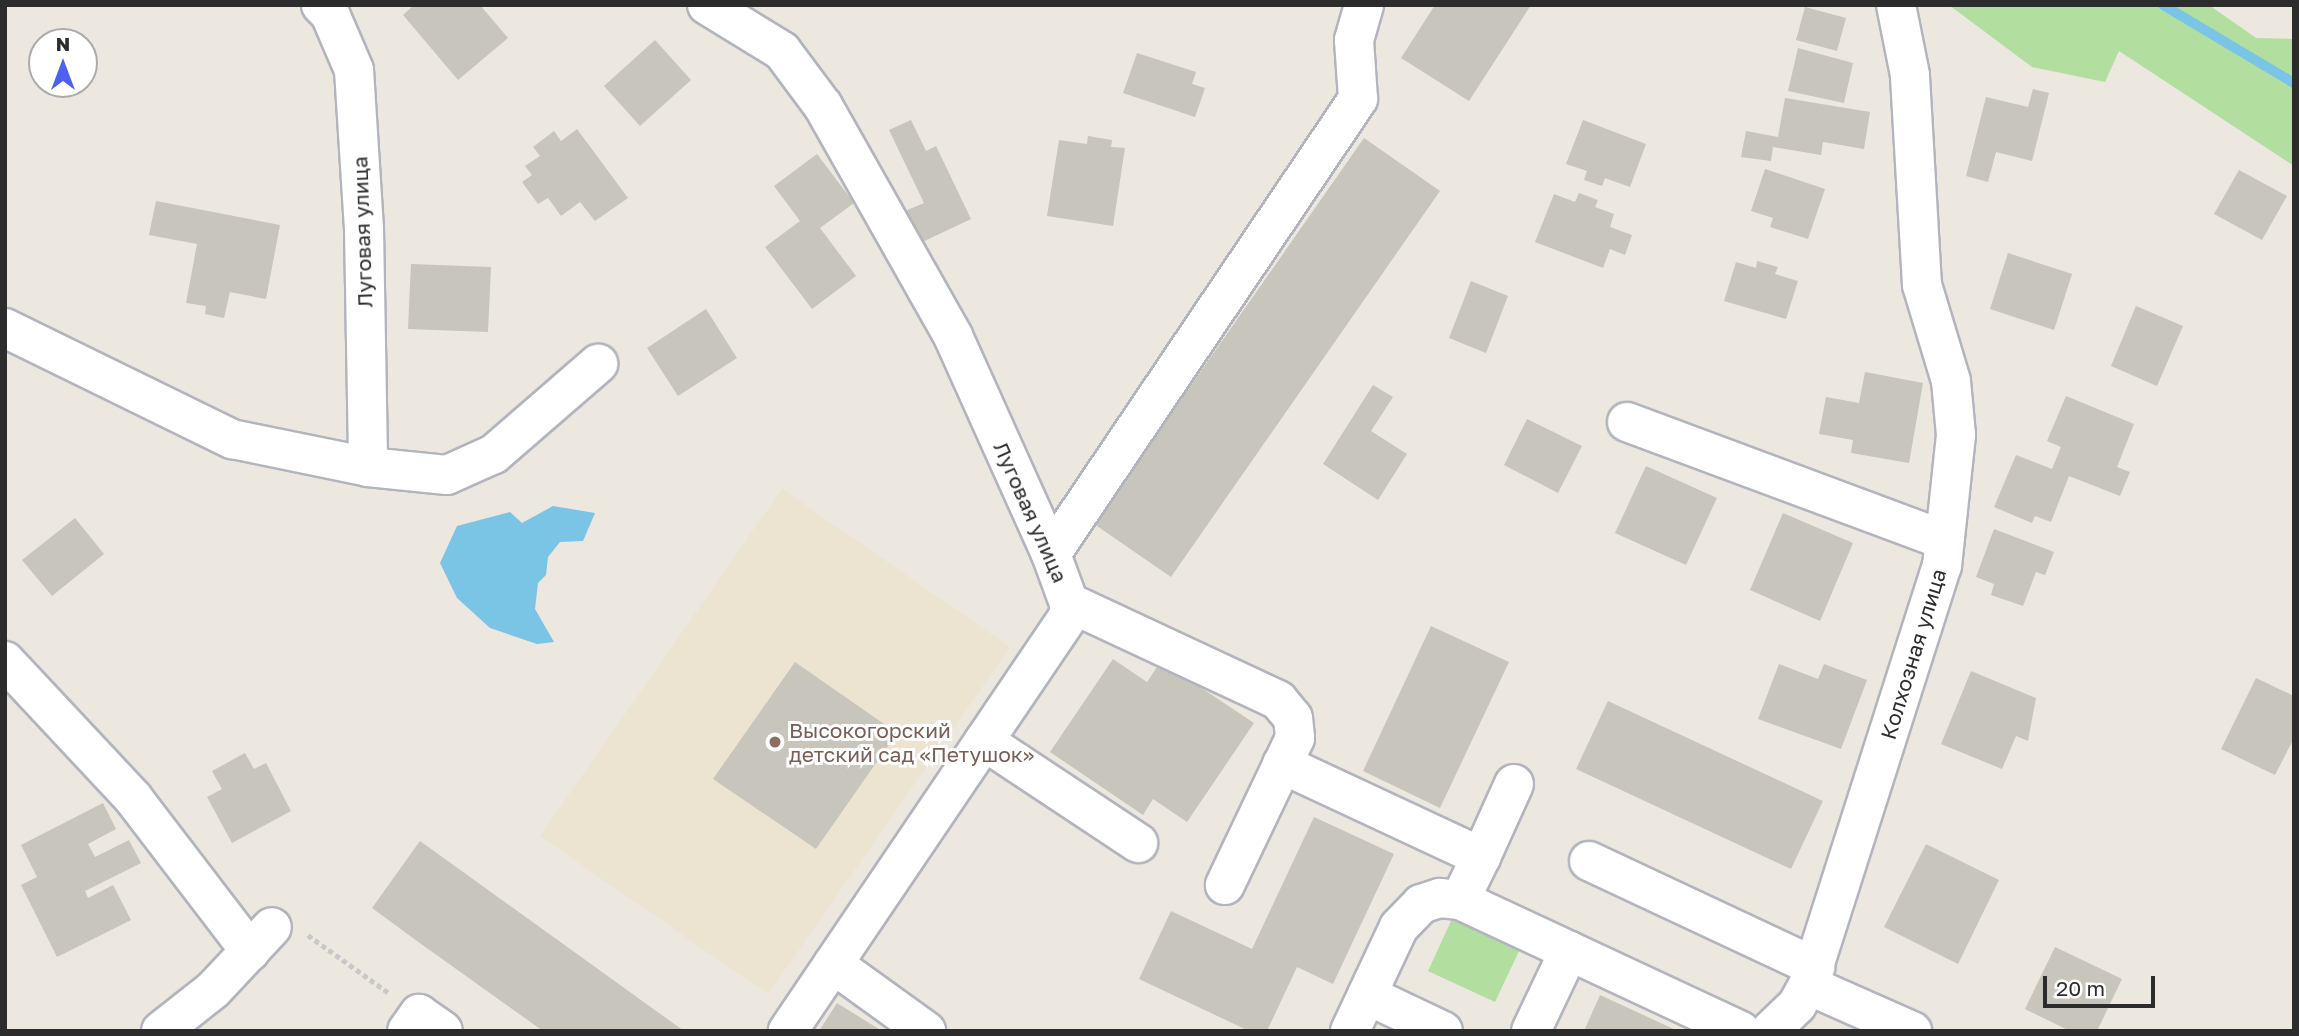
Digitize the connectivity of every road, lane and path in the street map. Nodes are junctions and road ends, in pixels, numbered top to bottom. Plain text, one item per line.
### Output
1 (321, 5) edge
2 (707, 5) edge
3 (1364, 5) edge
4 (1896, 5) edge
5 (5, 328) edge
6 (598, 364) dead end
7 (1627, 422) dead end
8 (368, 467) junction
9 (1944, 540) junction
10 (1051, 554) junction
11 (1070, 603) junction
12 (5, 661) edge
13 (984, 741) junction
14 (1282, 764) junction
15 (1514, 784) dead end
16 (1138, 842) dead end
17 (1481, 857) junction
18 (1589, 861) dead end
19 (1225, 885) dead end
20 (1460, 900) junction
21 (261, 939) junction
22 (1569, 951) junction
23 (833, 964) junction
24 (1812, 976) junction
25 (1367, 995) junction
26 (423, 1025) edge
27 (161, 1031) edge
28 (788, 1031) edge
29 (926, 1031) edge
30 (1350, 1031) edge
31 (1443, 1031) edge
32 (1531, 1031) edge
33 (1741, 1031) edge
34 (1770, 1031) edge
35 (1912, 1031) edge

1 - 8 street, Луговая улица
2 - 10 street, Луговая улица
3 - 10 street
4 - 9 street, Колхозная улица
5 - 8 street
6 - 8 street
7 - 9 street
9 - 24 street, Колхозная улица
10 - 11 street, Луговая улица
11 - 13 street, Луговая улица
11 - 14 street
12 - 21 street
13 - 16 street
13 - 23 street, Луговая улица
14 - 17 street
14 - 19 street
15 - 17 street
17 - 20 street
18 - 24 street
20 - 22 street
20 - 25 street
21 - 26 path
21 - 27 street
22 - 32 street
22 - 33 street
23 - 28 street, Луговая улица
23 - 29 street
24 - 34 street, Колхозная улица
24 - 35 street
25 - 30 street
25 - 31 street

